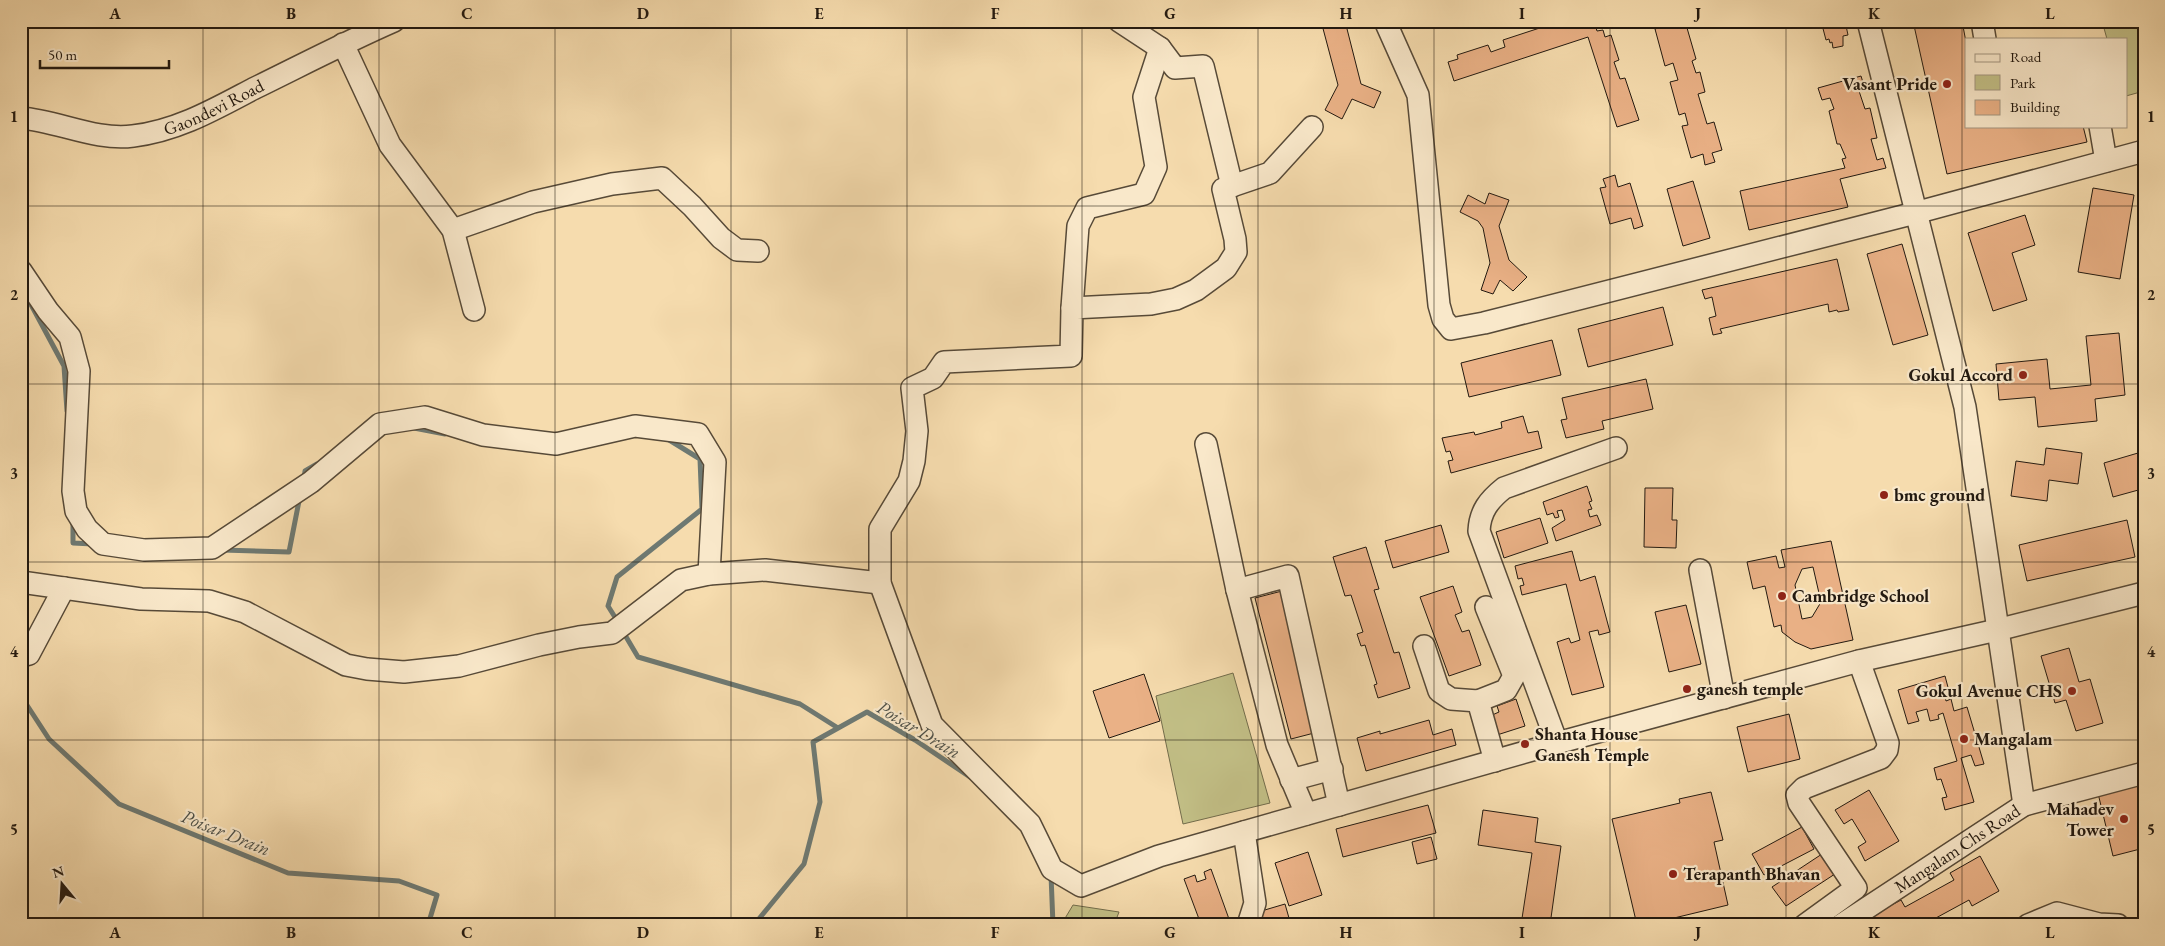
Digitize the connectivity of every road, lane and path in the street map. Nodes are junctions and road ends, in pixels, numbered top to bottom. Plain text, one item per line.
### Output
1 (394, 21) edge
2 (1119, 21) edge
3 (1385, 21) edge
4 (1868, 21) edge
5 (1982, 21) edge
6 (1985, 38) edge
7 (343, 44) junction
8 (1160, 48) junction
9 (21, 118) edge
10 (1312, 127) dead end
11 (2100, 128) edge
12 (2144, 152) edge
13 (2106, 161) junction
14 (1232, 186) junction
15 (1915, 213) junction
16 (453, 230) junction
17 (758, 251) dead end
18 (21, 271) edge
19 (1072, 308) junction
20 (474, 310) dead end
21 (1206, 444) dead end
22 (1616, 448) dead end
23 (1700, 570) dead end
24 (709, 574) junction
25 (21, 582) edge
26 (880, 583) junction
27 (64, 588) junction
28 (1237, 590) junction
29 (2144, 593) edge
30 (1486, 607) dead end
31 (1997, 630) junction
32 (1424, 646) dead end
33 (21, 656) edge
34 (1859, 661) junction
35 (1724, 698) junction
36 (1478, 701) junction
37 (1557, 743) junction
38 (1495, 761) junction
39 (1332, 769) junction
40 (2144, 772) edge
41 (1291, 780) junction
42 (1339, 805) junction
43 (2024, 805) junction
44 (1306, 814) junction
45 (1244, 832) junction
46 (1248, 925) edge
47 (1805, 925) edge
48 (1841, 925) edge
49 (2028, 925) edge
50 (2118, 925) edge

1 - 7 street, Gaondevi Road
2 - 8 street
3 - 15 street
4 - 15 street, Mangalam Chs Road
5 - 6 street
7 - 9 street, Gaondevi Road
7 - 16 street
8 - 14 street
8 - 19 street
10 - 14 street
11 - 13 street
12 - 13 street
13 - 15 street
14 - 19 street
15 - 31 street, Mangalam Chs Road
16 - 17 street
16 - 20 street
18 - 24 street
19 - 26 street
21 - 28 street
22 - 37 street
23 - 35 street
24 - 26 street
24 - 27 street
25 - 27 street
26 - 45 street
27 - 33 street
28 - 39 street
28 - 41 street
29 - 31 street
30 - 36 street
31 - 34 street
31 - 43 street, Mangalam Chs Road
32 - 36 street
34 - 35 street
34 - 47 street
35 - 37 street
36 - 38 street
37 - 38 street
38 - 42 street
39 - 41 street
39 - 42 street
40 - 43 street
41 - 44 street
42 - 44 street
43 - 48 street, Mangalam Chs Road
44 - 45 street
45 - 46 street
49 - 50 street

